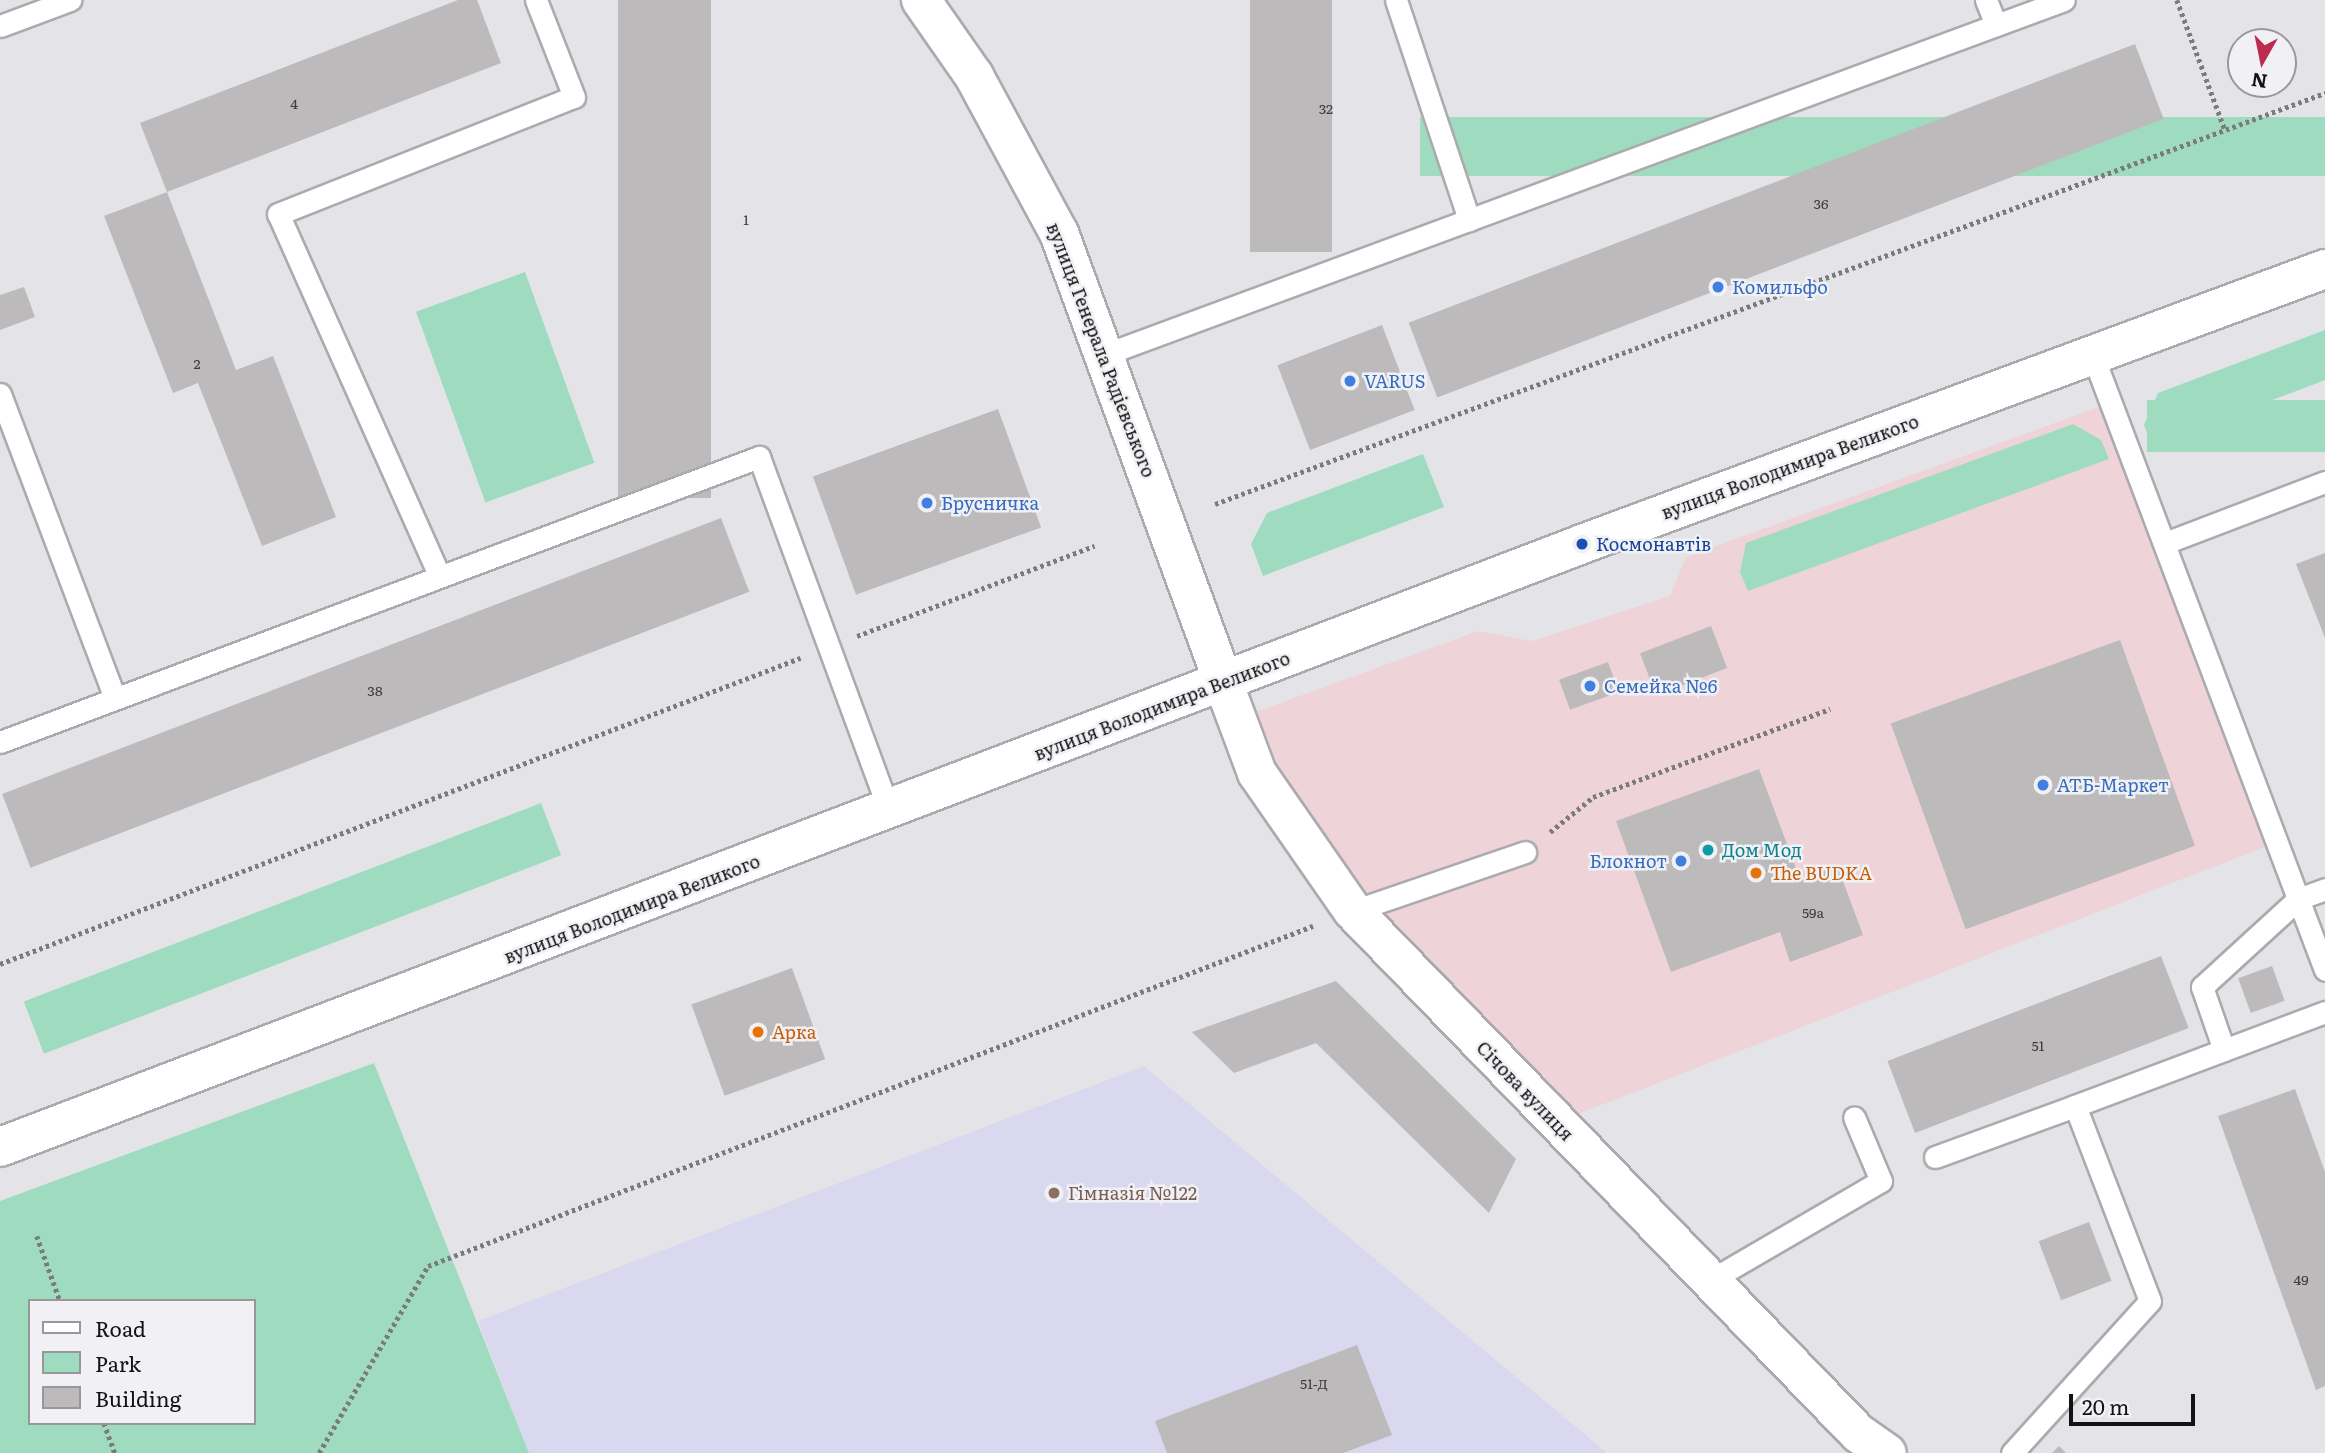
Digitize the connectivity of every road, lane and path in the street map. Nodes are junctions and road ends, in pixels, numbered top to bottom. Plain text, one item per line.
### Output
1 (70, 0) edge
2 (536, 0) edge
3 (921, 0) edge
4 (1396, 0) edge
5 (1986, 0) edge
6 (2064, 0) edge
7 (2177, 0) edge
8 (1996, 25) junction
9 (0, 26) edge
10 (2325, 93) edge
11 (2225, 130) junction
12 (1469, 220) junction
13 (2325, 269) edge
14 (1106, 354) junction
15 (2094, 356) junction
16 (0, 394) edge
17 (2325, 482) edge
18 (1215, 504) dead end
19 (2165, 543) junction
20 (1094, 546) dead end
21 (439, 575) junction
22 (828, 647) junction
23 (1223, 682) junction
24 (115, 698) junction
25 (1830, 709) dead end
26 (0, 742) edge
27 (889, 811) junction
28 (1525, 852) joint
29 (2325, 889) edge
30 (2298, 899) junction
31 (1353, 911) junction
32 (0, 964) edge
33 (2325, 970) edge
34 (2325, 1012) edge
35 (2224, 1050) junction
36 (2076, 1106) junction
37 (1854, 1117) dead end
38 (0, 1147) edge
39 (1935, 1157) dead end
40 (37, 1236) dead end
41 (1709, 1281) junction
42 (59, 1299) edge
43 (105, 1425) edge
44 (115, 1453) edge
45 (319, 1453) edge
46 (1887, 1453) edge
47 (2012, 1453) edge

1 - 9 lane
2 - 21 lane
3 - 14 main road, вулиця Генерала Радієвського
4 - 12 lane
5 - 8 lane
6 - 8 lane
7 - 11 path
8 - 12 lane
10 - 11 path
11 - 18 path
12 - 14 lane
13 - 15 main road, вулиця Володимира Великого
14 - 23 main road, вулиця Генерала Радієвського
15 - 19 lane
15 - 23 main road, вулиця Володимира Великого
16 - 24 lane
17 - 19 lane
19 - 30 lane
20 - 22 path
21 - 22 lane
21 - 24 lane
22 - 27 lane
22 - 32 path
23 - 27 main road, вулиця Володимира Великого
23 - 31 main road, Січова вулиця
24 - 26 lane
25 - 28 path
27 - 38 main road, вулиця Володимира Великого
28 - 31 lane
29 - 30 lane
30 - 33 lane
30 - 35 lane
31 - 41 main road, Січова вулиця
31 - 45 path
34 - 35 lane
35 - 36 lane
36 - 39 lane
36 - 47 lane
37 - 41 lane
40 - 42 path
41 - 46 main road, Січова вулиця
43 - 44 path

